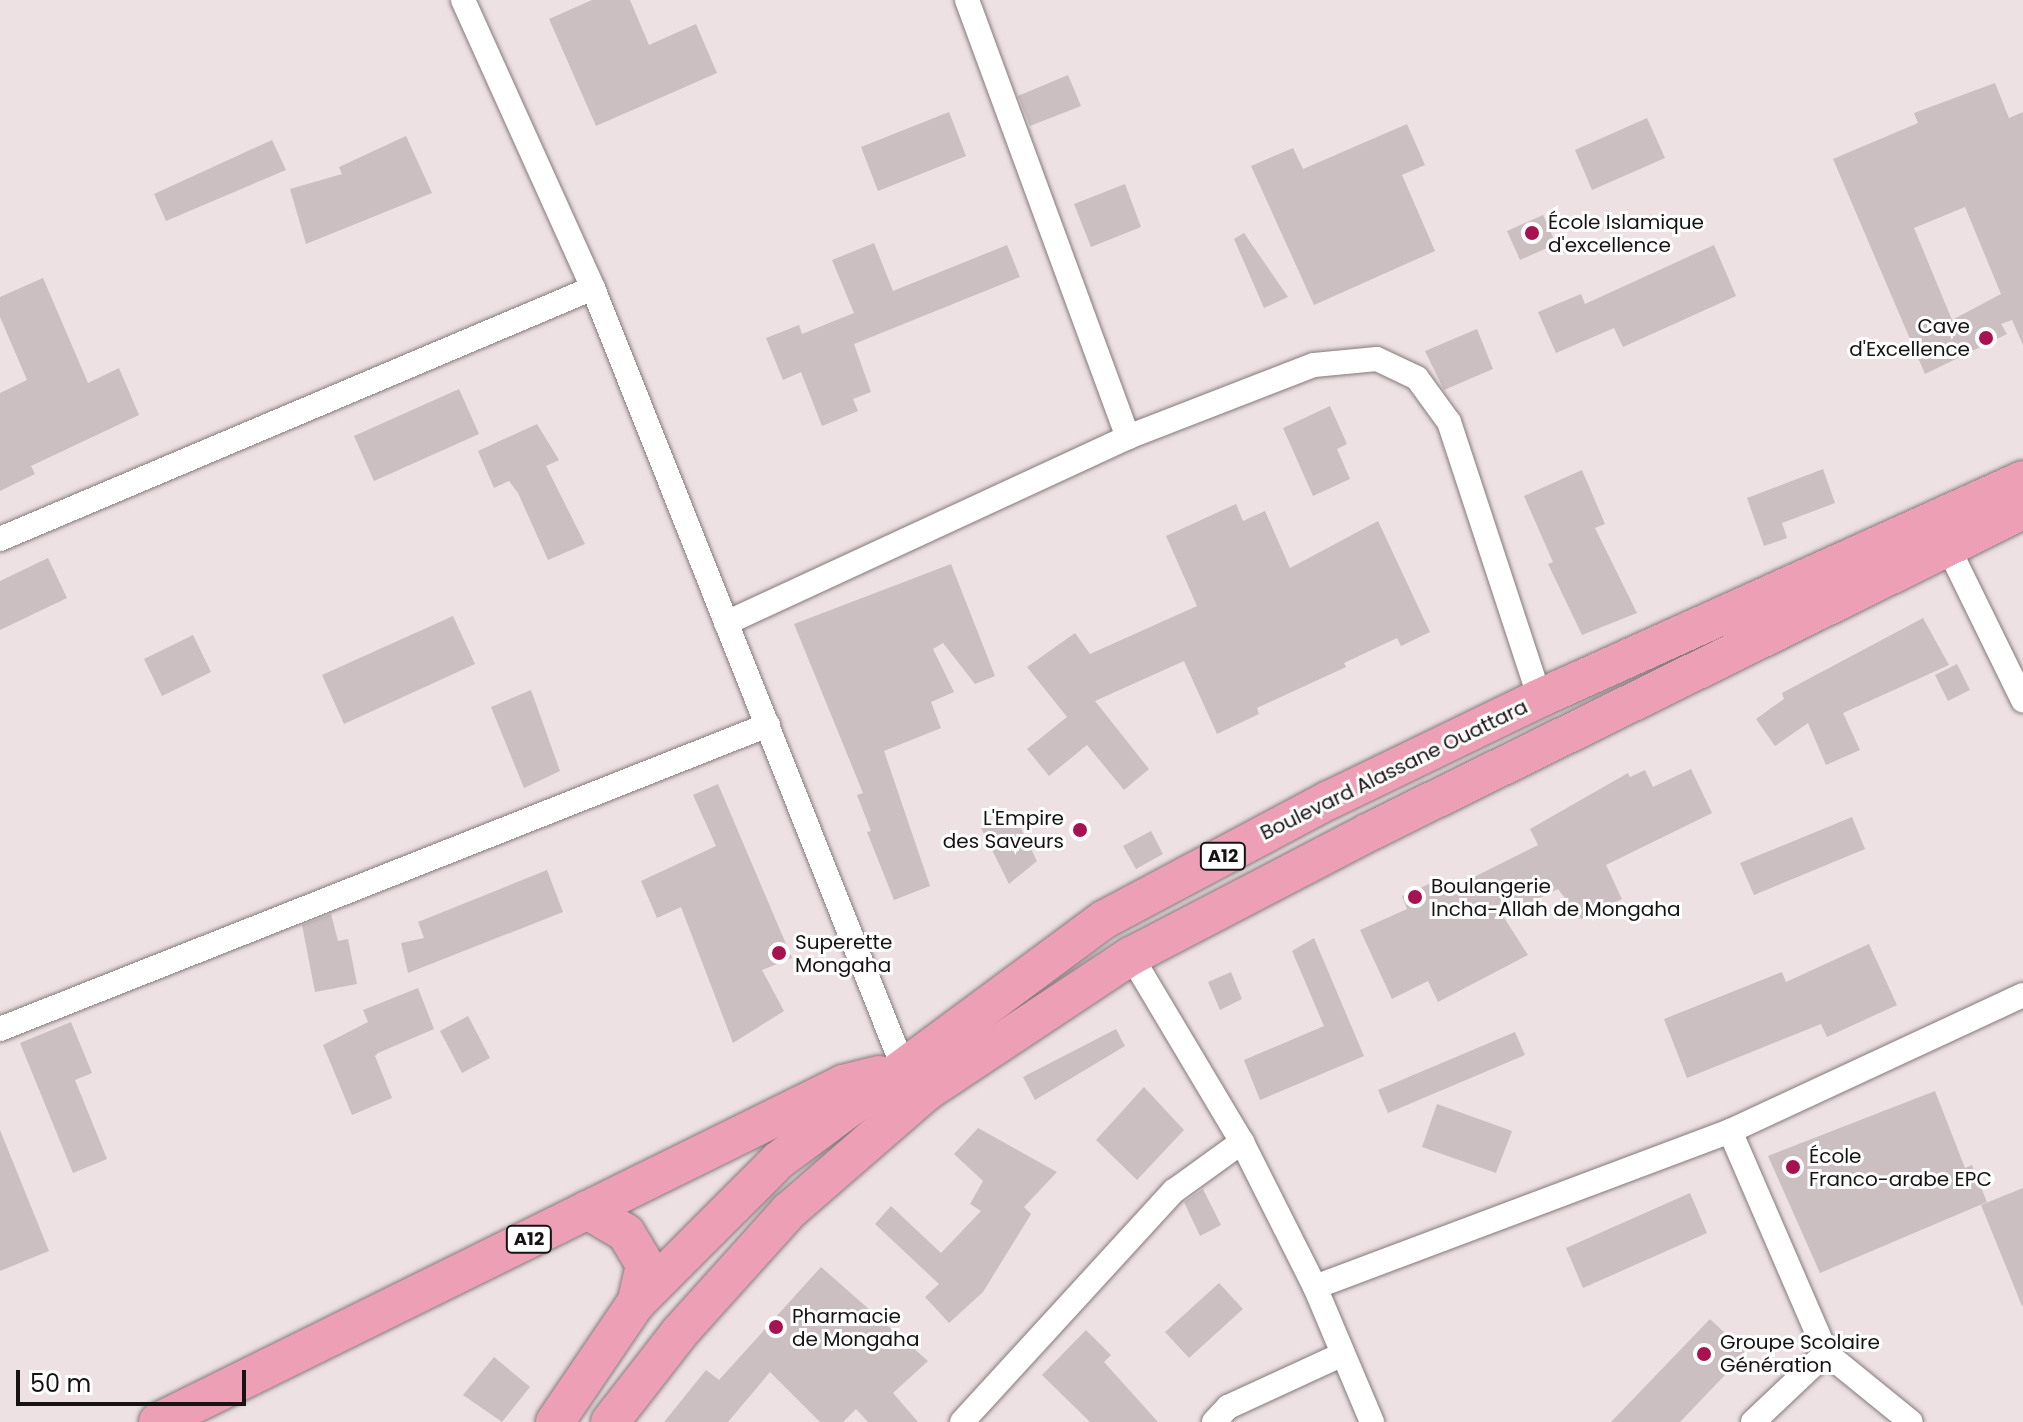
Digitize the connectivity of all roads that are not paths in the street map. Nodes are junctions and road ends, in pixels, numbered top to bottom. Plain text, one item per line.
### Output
1 (463, 0) edge
2 (967, 0) edge
3 (593, 288) junction
4 (1128, 437) junction
5 (2023, 480) edge
6 (2023, 510) edge
7 (1942, 534) junction
8 (0, 539) edge
9 (726, 623) junction
10 (1540, 698) junction
11 (2023, 700) edge
12 (768, 725) junction
13 (1131, 956) junction
14 (2023, 995) edge
15 (0, 1029) edge
16 (915, 1080) junction
17 (1730, 1131) junction
18 (1242, 1142) junction
19 (587, 1210) junction
20 (1315, 1287) junction
21 (636, 1303) junction
22 (1826, 1353) junction
23 (1341, 1355) junction
24 (158, 1422) edge
25 (555, 1422) edge
26 (610, 1422) edge
27 (962, 1422) edge
28 (1214, 1422) edge
29 (1372, 1422) edge
30 (1753, 1422) edge
31 (1911, 1422) edge

1 - 3 street
2 - 4 street
3 - 8 street
3 - 9 street
4 - 9 street
4 - 10 street
5 - 7 main road, Boulevard Alassane Ouattara / A12
6 - 7 main road, Boulevard Alassane Ouattara / A12
7 - 10 main road, Boulevard Alassane Ouattara / A12
7 - 11 street
7 - 13 main road, Boulevard Alassane Ouattara / A12
9 - 12 street
10 - 16 main road, Boulevard Alassane Ouattara / A12
12 - 15 street
12 - 16 street
13 - 16 main road, Boulevard Alassane Ouattara / A12
13 - 18 street
14 - 17 street
16 - 19 main road, A12
16 - 21 main road, Boulevard Alassane Ouattara / A12
16 - 26 main road, Boulevard Alassane Ouattara / A12
17 - 20 street
17 - 22 street
18 - 20 street
18 - 27 street
19 - 21 main road
19 - 24 main road, A12
20 - 23 street
21 - 25 main road, Boulevard Alassane Ouattara / A12
22 - 30 street
22 - 31 street
23 - 28 street
23 - 29 street

